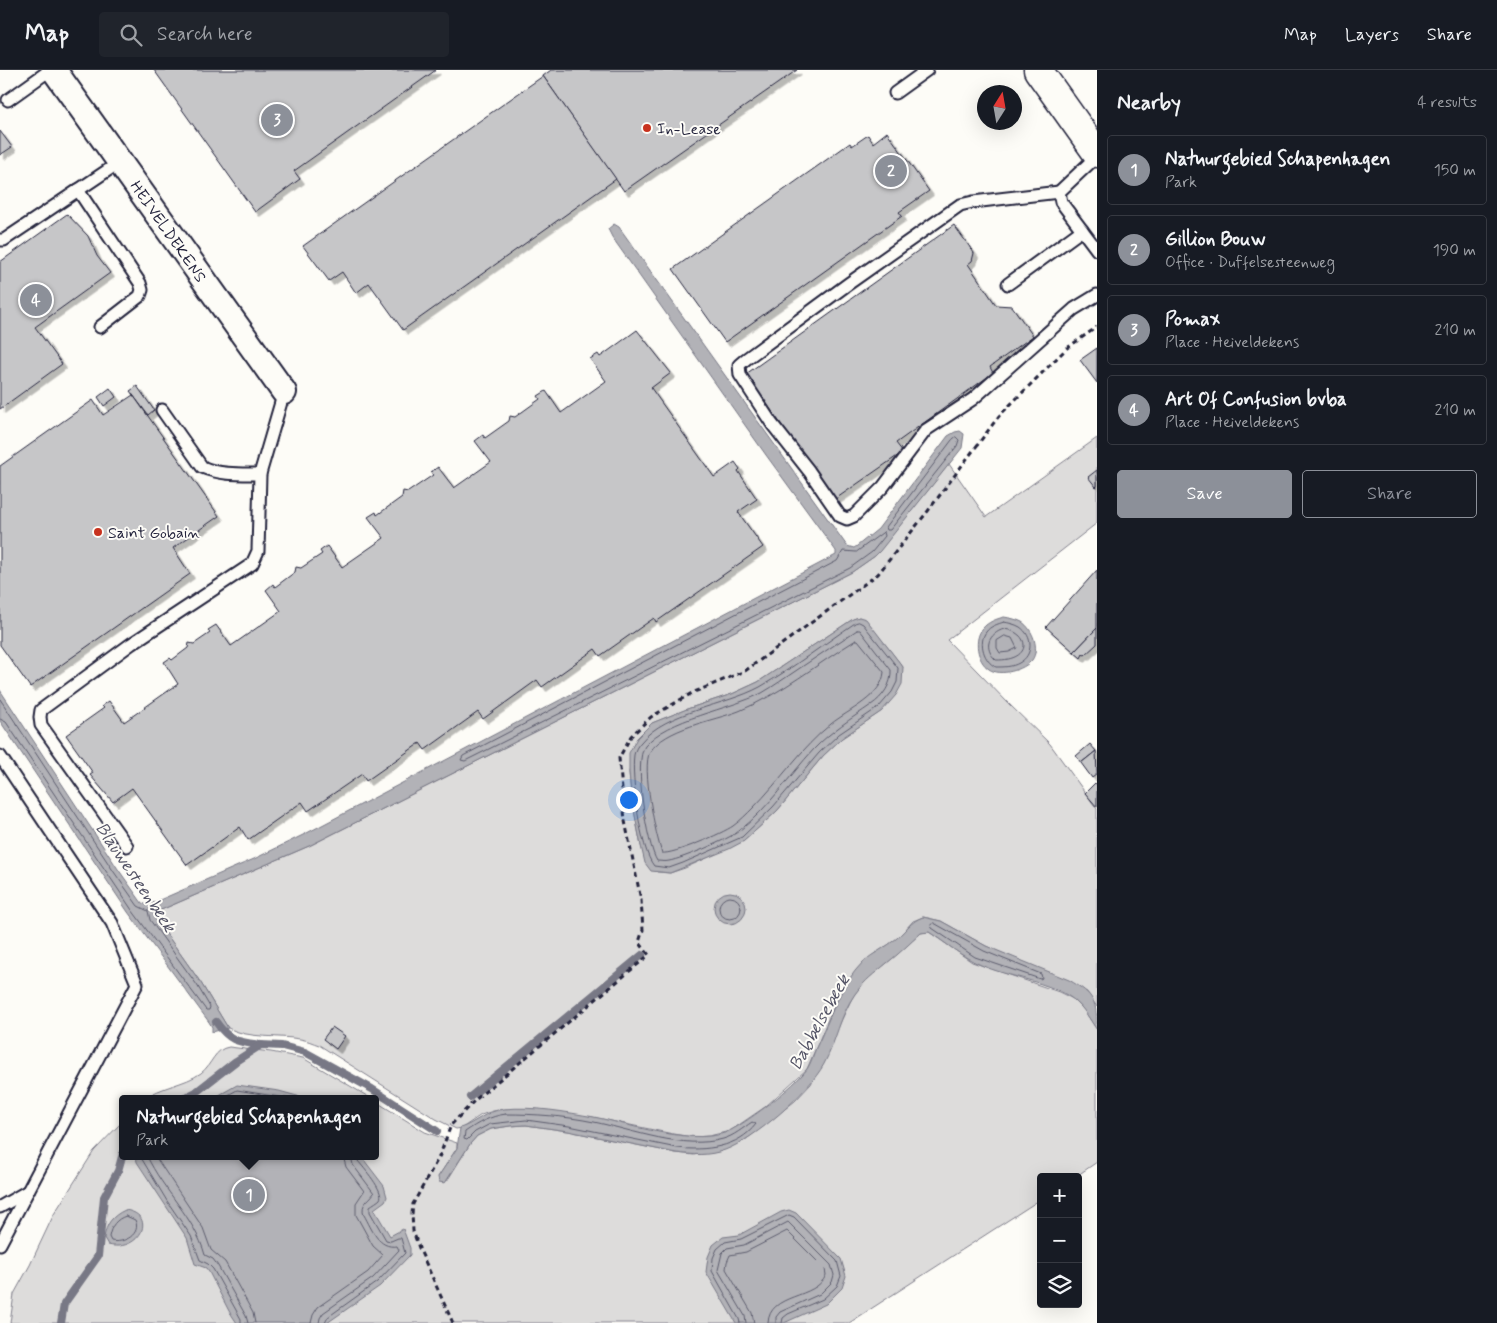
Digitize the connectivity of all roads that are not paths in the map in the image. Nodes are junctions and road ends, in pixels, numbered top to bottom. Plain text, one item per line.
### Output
1 (50, 70) edge
2 (54, 70) edge
3 (927, 70) edge
4 (1038, 70) edge
5 (895, 94) dead end
6 (8, 100) dead end
7 (1097, 154) edge
8 (120, 162) junction
9 (78, 190) junction
10 (1059, 192) junction
11 (1082, 230) junction
12 (0, 240) edge
13 (1097, 250) edge
14 (1008, 284) dead end
15 (1097, 295) edge
16 (100, 327) dead end
17 (284, 392) joint
18 (162, 410) dead end
19 (260, 474) junction
20 (0, 756) edge
21 (127, 846) dead end
22 (28, 1191) junction
23 (0, 1207) edge
24 (0, 1244) edge

1 - 6 lane
2 - 8 street, HEIVELDEKENS
3 - 5 lane
4 - 7 street
7 - 10 lane
8 - 9 lane
8 - 17 street, HEIVELDEKENS
9 - 12 lane
9 - 16 lane
10 - 11 lane
10 - 15 lane
11 - 13 lane
11 - 14 lane
17 - 19 lane
18 - 19 lane
19 - 21 lane
20 - 22 lane
22 - 23 lane
22 - 24 lane

